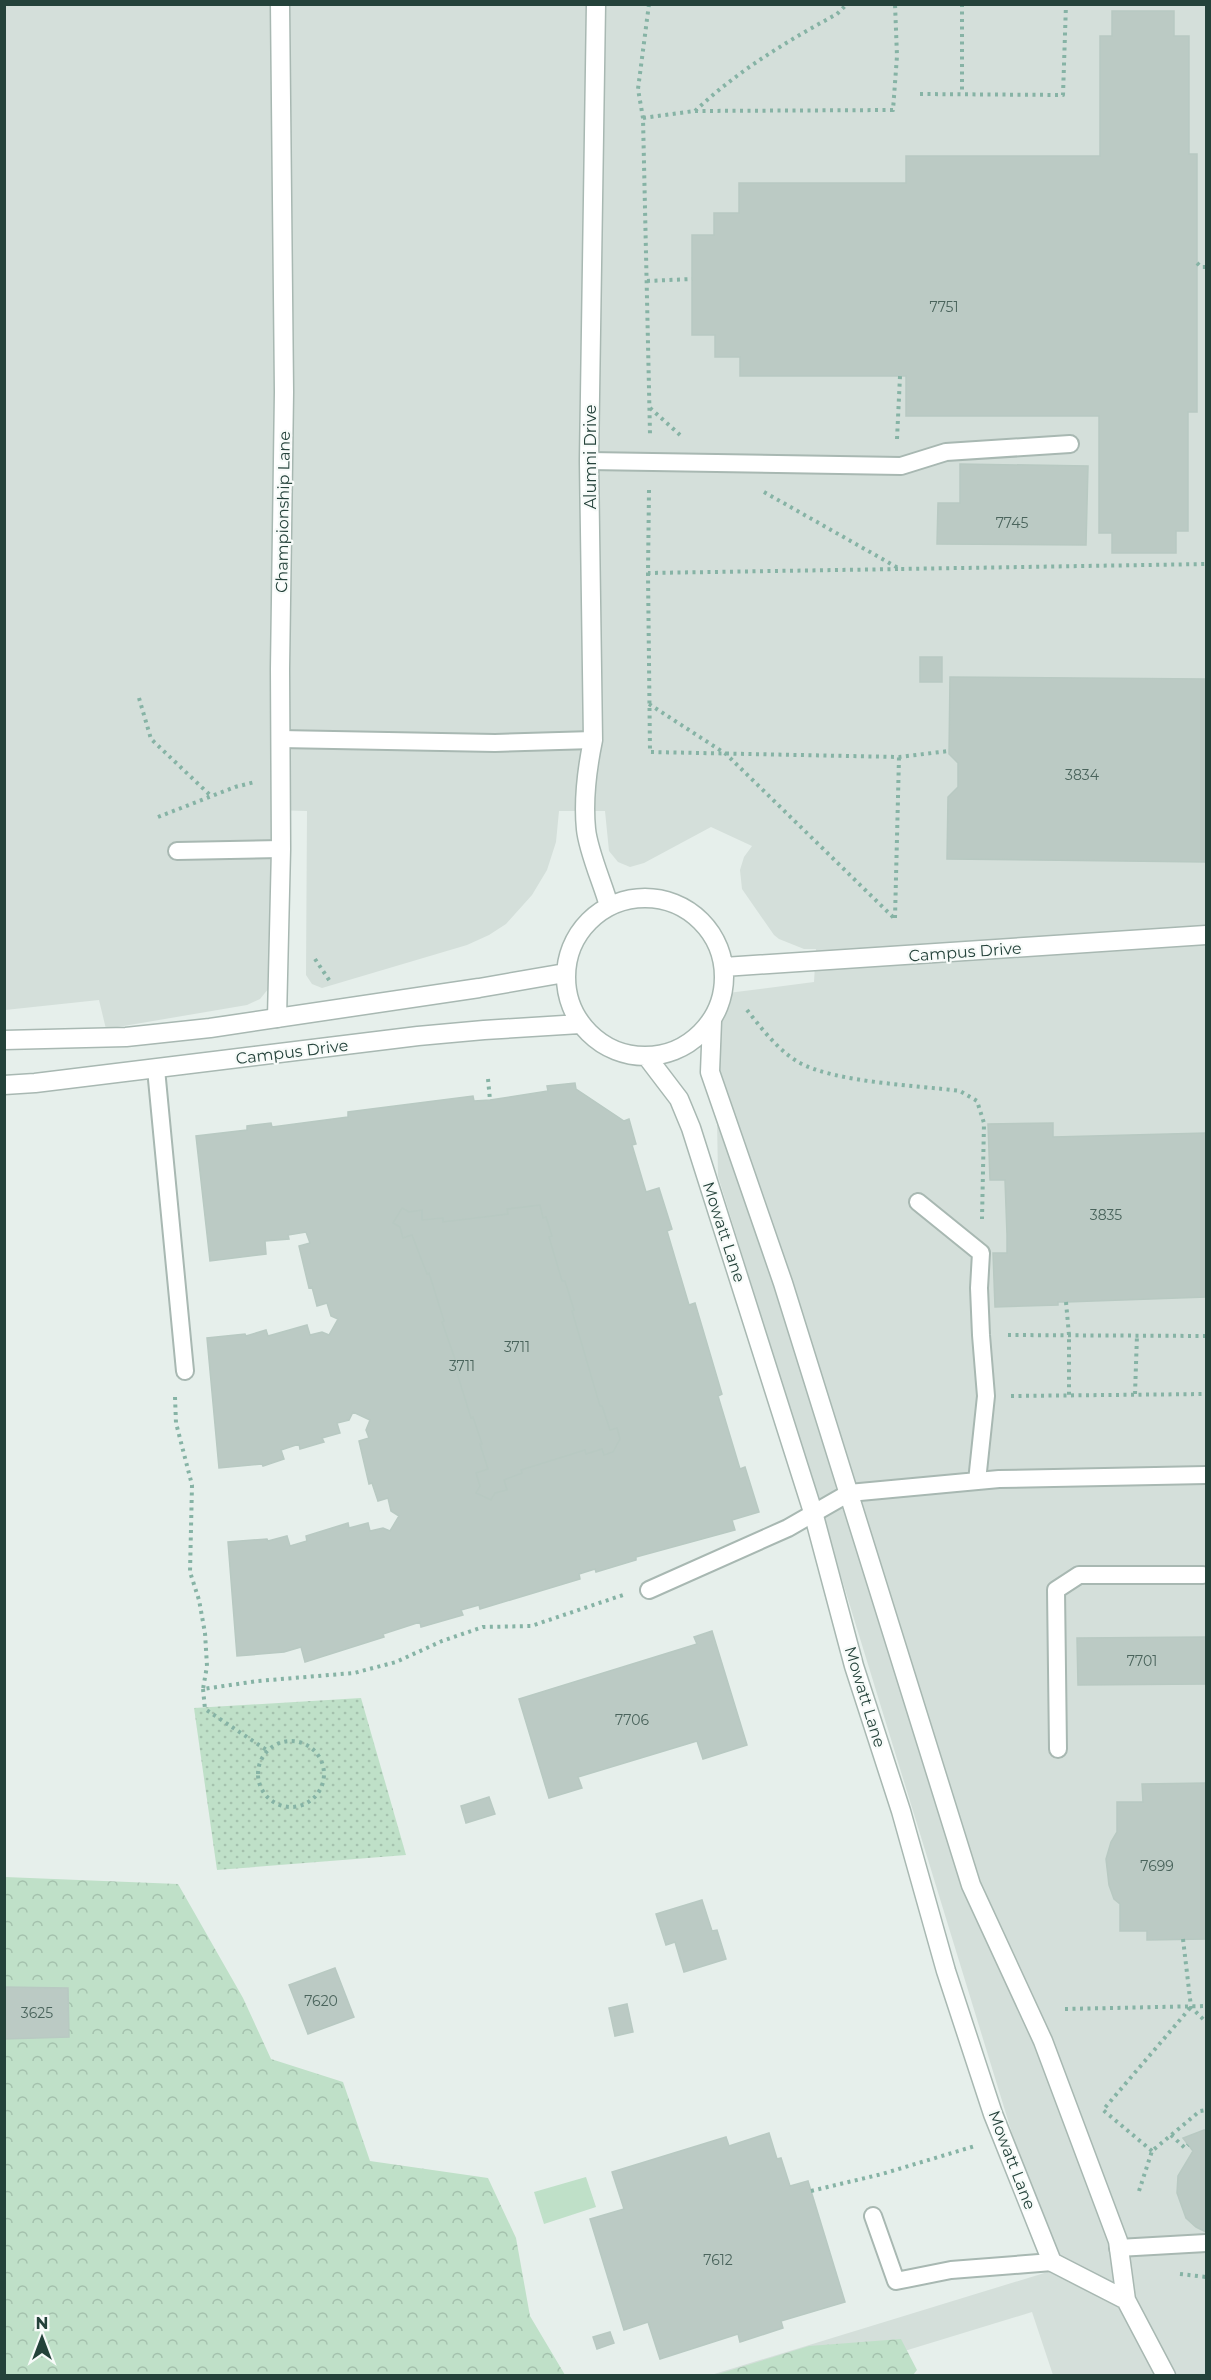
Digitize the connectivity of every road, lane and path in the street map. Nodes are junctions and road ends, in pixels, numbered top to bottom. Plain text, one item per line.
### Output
1 (280, 4) edge
2 (596, 4) edge
3 (650, 4) edge
4 (848, 4) edge
5 (896, 4) edge
6 (962, 4) edge
7 (1066, 4) edge
8 (920, 94) dead end
9 (962, 94) junction
10 (694, 111) junction
11 (644, 118) junction
12 (1197, 263) dead end
13 (1206, 267) edge
14 (692, 279) dead end
15 (647, 281) junction
16 (900, 376) dead end
17 (650, 408) junction
18 (688, 442) dead end
19 (1071, 444) dead end
20 (589, 461) junction
21 (650, 463) junction
22 (901, 466) junction
23 (761, 490) dead end
24 (1206, 564) edge
25 (900, 569) junction
26 (648, 573) junction
27 (139, 698) dead end
28 (648, 704) junction
29 (280, 739) junction
30 (593, 740) junction
31 (949, 751) dead end
32 (726, 754) junction
33 (899, 757) junction
34 (281, 775) junction
35 (212, 797) junction
36 (158, 817) dead end
37 (281, 849) junction
38 (177, 851) dead end
39 (609, 906) junction
40 (1206, 935) edge
41 (315, 959) dead end
42 (724, 967) junction
43 (565, 973) junction
44 (337, 991) dead end
45 (747, 1010) dead end
46 (277, 1018) junction
47 (712, 1021) junction
48 (580, 1024) junction
49 (4, 1040) edge
50 (647, 1057) junction
51 (156, 1069) junction
52 (488, 1079) dead end
53 (4, 1085) edge
54 (490, 1100) dead end
55 (918, 1202) dead end
56 (981, 1252) junction
57 (1066, 1302) dead end
58 (981, 1335) junction
59 (1069, 1335) junction
60 (1137, 1335) junction
61 (1206, 1336) edge
62 (185, 1371) joint
63 (1135, 1394) junction
64 (1206, 1394) edge
65 (1069, 1395) junction
66 (986, 1396) junction
67 (1206, 1475) edge
68 (977, 1481) junction
69 (849, 1493) junction
70 (813, 1512) junction
71 (1203, 1575) dead end
72 (649, 1590) dead end
73 (632, 1593) dead end
74 (203, 1689) junction
75 (1058, 1749) dead end
76 (268, 1751) junction
77 (1183, 1939) dead end
78 (1206, 2006) edge
79 (1191, 2007) junction
80 (1065, 2009) dead end
81 (1206, 2022) edge
82 (1206, 2110) edge
83 (1171, 2135) junction
84 (1188, 2145) dead end
85 (976, 2146) dead end
86 (1152, 2151) junction
87 (811, 2191) dead end
88 (1139, 2191) dead end
89 (873, 2216) dead end
90 (1206, 2243) edge
91 (1118, 2248) junction
92 (1052, 2262) junction
93 (1174, 2273) dead end
94 (1206, 2277) edge
95 (1126, 2300) junction
96 (1166, 2376) edge

1 - 29 street, Championship Lane
2 - 20 street, Alumni Drive
3 - 11 path
4 - 10 path
5 - 10 path
6 - 9 path
7 - 9 path
8 - 9 path
10 - 11 path
11 - 15 path
12 - 13 path
14 - 15 path
15 - 17 path
16 - 22 path
17 - 18 path
17 - 21 path
19 - 22 lane
20 - 21 lane
20 - 30 street, Alumni Drive
21 - 22 lane
21 - 26 path
23 - 25 path
24 - 25 path
25 - 26 path
26 - 28 path
27 - 35 path
28 - 32 path
28 - 32 path
29 - 30 lane
29 - 34 street, Championship Lane
30 - 39 street, Alumni Drive
31 - 33 path
32 - 33 path
32 - 33 path
34 - 35 path
34 - 37 street, Championship Lane
35 - 36 path
37 - 38 lane
37 - 46 street, Championship Lane
39 - 42 street
39 - 43 street
40 - 42 street, Campus Drive
41 - 44 path
42 - 47 street
43 - 46 street
43 - 48 street
45 - 56 path
46 - 49 street
47 - 50 street
47 - 69 street
48 - 50 street
48 - 51 street, Campus Drive
50 - 70 street, Mowatt Lane
51 - 53 street, Campus Drive
51 - 62 lane
52 - 54 path
55 - 56 lane
56 - 58 lane
57 - 59 path
58 - 59 path
58 - 66 lane
59 - 60 path
59 - 65 path
60 - 61 path
60 - 63 path
62 - 74 path
63 - 64 path
63 - 65 path
65 - 66 path
66 - 68 lane
67 - 68 lane
68 - 69 lane
69 - 70 lane
69 - 91 street
70 - 72 lane
70 - 92 street, Mowatt Lane
71 - 75 lane
73 - 74 path
74 - 76 path
76 - 76 path
77 - 79 path
78 - 79 path
79 - 80 path
79 - 81 path
79 - 86 path
82 - 83 path
83 - 84 path
83 - 86 path
85 - 87 path
86 - 88 path
89 - 92 lane
90 - 91 lane
91 - 95 street
92 - 95 street
93 - 94 path
95 - 96 street

